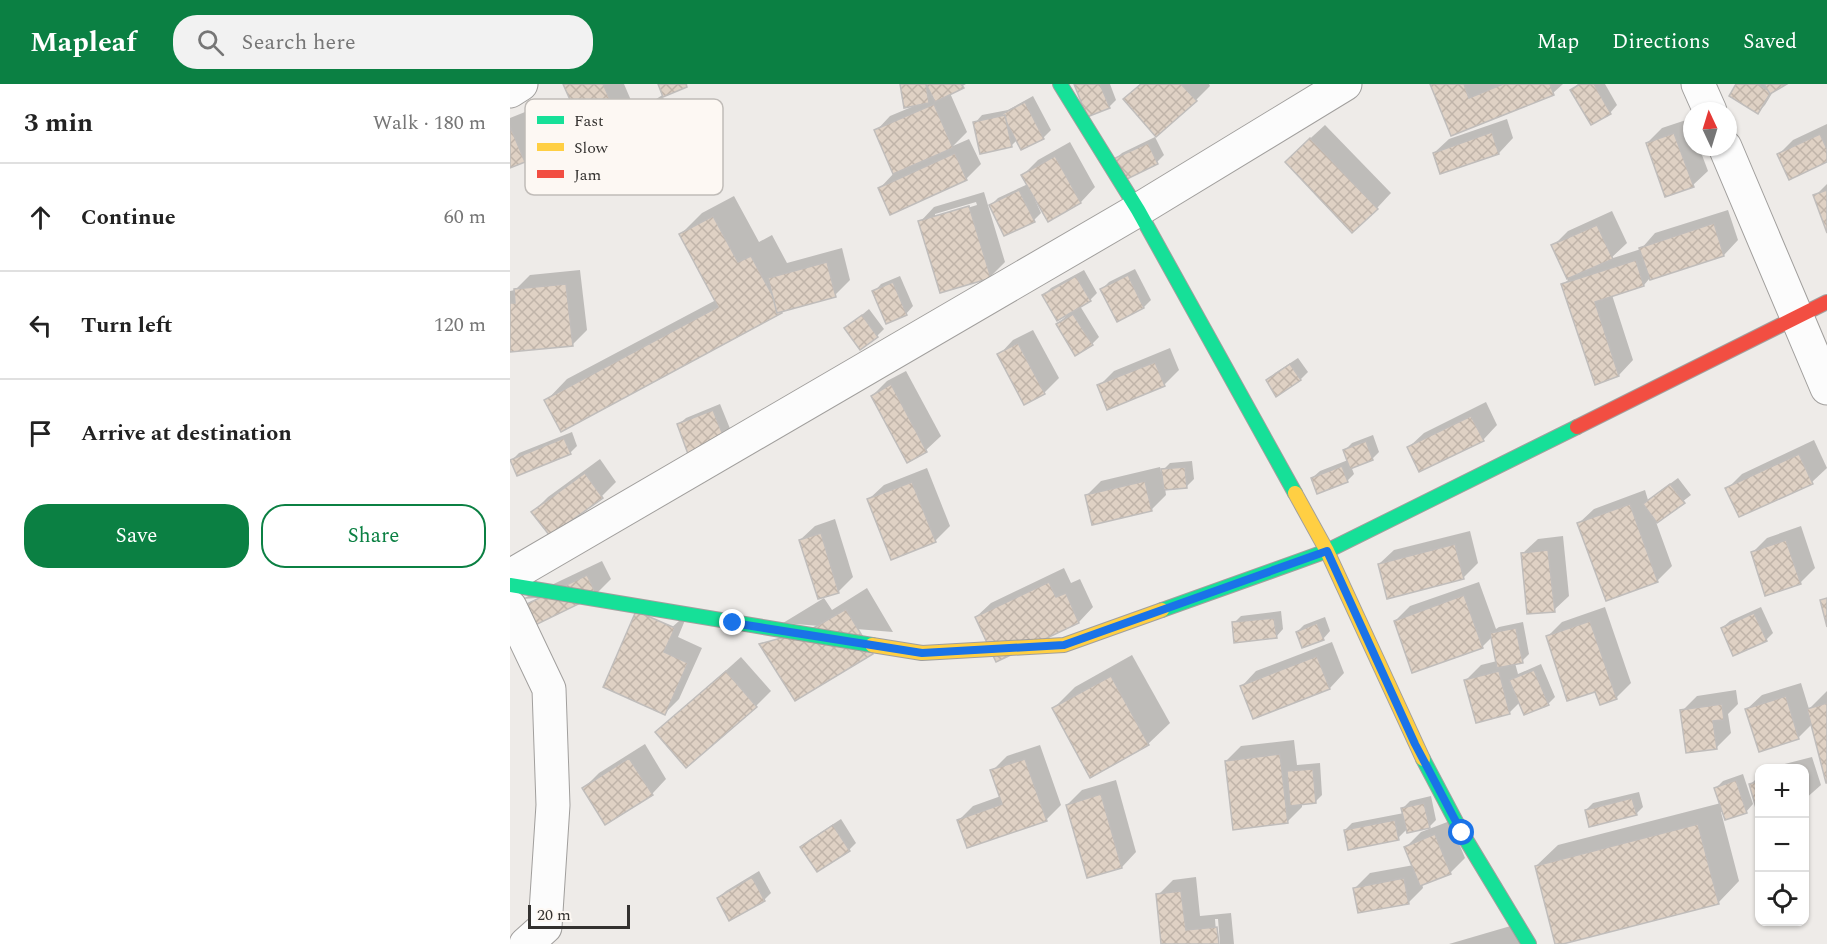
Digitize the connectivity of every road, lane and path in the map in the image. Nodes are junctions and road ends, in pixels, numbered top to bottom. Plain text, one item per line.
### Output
1 (521, 84) edge
2 (1060, 84) edge
3 (1345, 84) edge
4 (1698, 84) edge
5 (510, 91) edge
6 (1706, 102) edge
7 (1729, 156) edge
8 (1138, 210) junction
9 (1827, 302) edge
10 (1796, 317) junction
11 (1827, 388) edge
12 (1327, 551) junction
13 (510, 576) edge
14 (510, 585) edge
15 (510, 607) edge
16 (544, 940) edge
17 (1529, 944) edge

1 - 5 street
2 - 8 street
3 - 8 street
4 - 6 street
7 - 10 street
8 - 12 street
8 - 13 street
9 - 10 street
10 - 11 street
10 - 12 street
12 - 14 street
12 - 17 street
15 - 16 street

